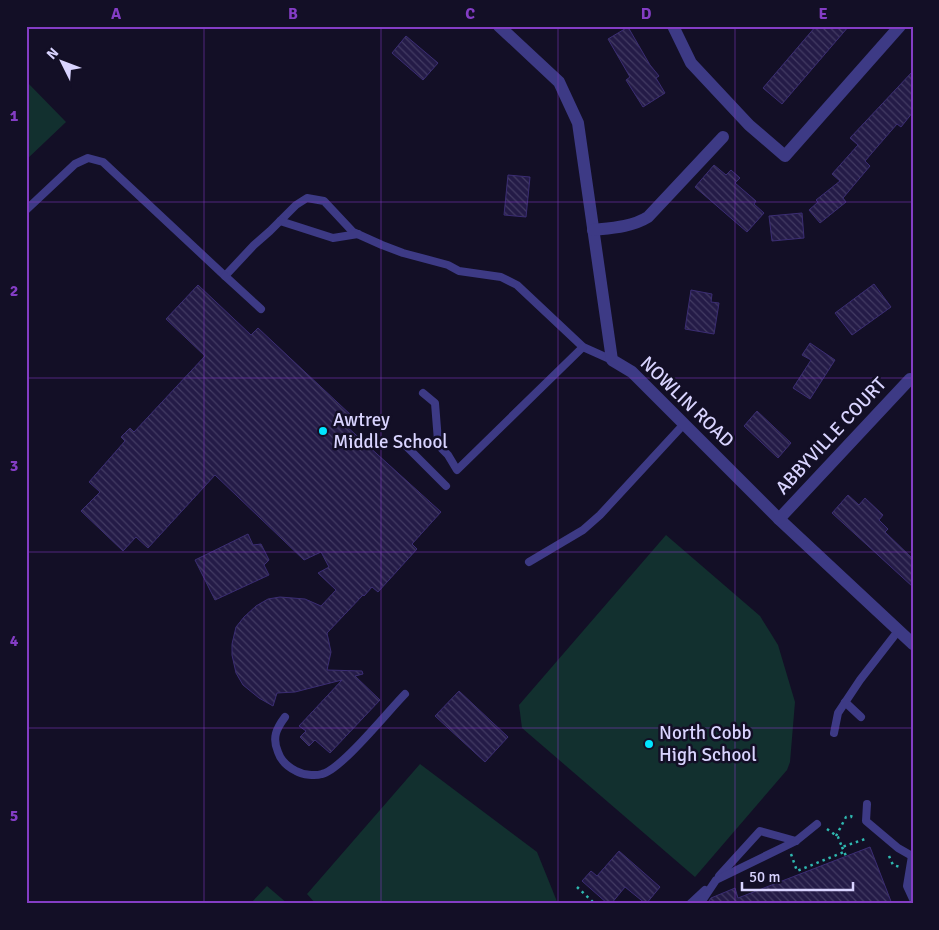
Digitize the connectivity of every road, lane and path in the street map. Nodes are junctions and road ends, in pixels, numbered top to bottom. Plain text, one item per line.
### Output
1 (499, 26) edge
2 (673, 26) edge
3 (900, 26) edge
4 (723, 137) dead end
5 (26, 210) edge
6 (280, 221) junction
7 (592, 230) junction
8 (358, 234) junction
9 (226, 276) junction
10 (261, 309) dead end
11 (583, 347) junction
12 (612, 360) junction
13 (910, 379) dead end
14 (423, 393) dead end
15 (684, 424) junction
16 (403, 443) dead end
17 (446, 486) dead end
18 (779, 519) junction
19 (529, 562) dead end
20 (898, 631) junction
21 (913, 644) edge
22 (405, 694) dead end
23 (845, 702) junction
24 (285, 717) dead end
25 (861, 717) dead end
26 (834, 733) dead end
27 (867, 804) dead end
28 (852, 814) dead end
29 (816, 824) joint
30 (836, 836) junction
31 (796, 841) junction
32 (873, 842) dead end
33 (786, 846) junction
34 (842, 846) junction
35 (886, 852) dead end
36 (912, 855) edge
37 (910, 870) junction
38 (716, 880) junction
39 (578, 887) dead end
40 (913, 899) edge
41 (595, 904) edge
42 (690, 904) edge
43 (700, 904) edge

1 - 7 street, NOWLIN ROAD
2 - 3 street
4 - 7 street
5 - 9 lane
6 - 8 lane
6 - 8 lane
6 - 9 lane
7 - 12 street, NOWLIN ROAD
8 - 11 lane
9 - 10 lane
11 - 12 lane
11 - 14 lane
12 - 15 street, NOWLIN ROAD
13 - 18 street, ABBYVILLE COURT
15 - 18 street, NOWLIN ROAD
15 - 19 lane
16 - 17 lane
18 - 20 street, NOWLIN ROAD
20 - 21 street, NOWLIN ROAD
20 - 23 lane
22 - 24 lane
23 - 25 lane
23 - 26 lane
27 - 36 lane
28 - 30 path
29 - 30 path
29 - 31 lane
30 - 34 path
31 - 33 lane
31 - 38 lane
32 - 34 path
33 - 34 path
33 - 38 lane
35 - 37 path
36 - 37 lane
37 - 40 lane
38 - 42 lane
38 - 43 lane
39 - 41 path

